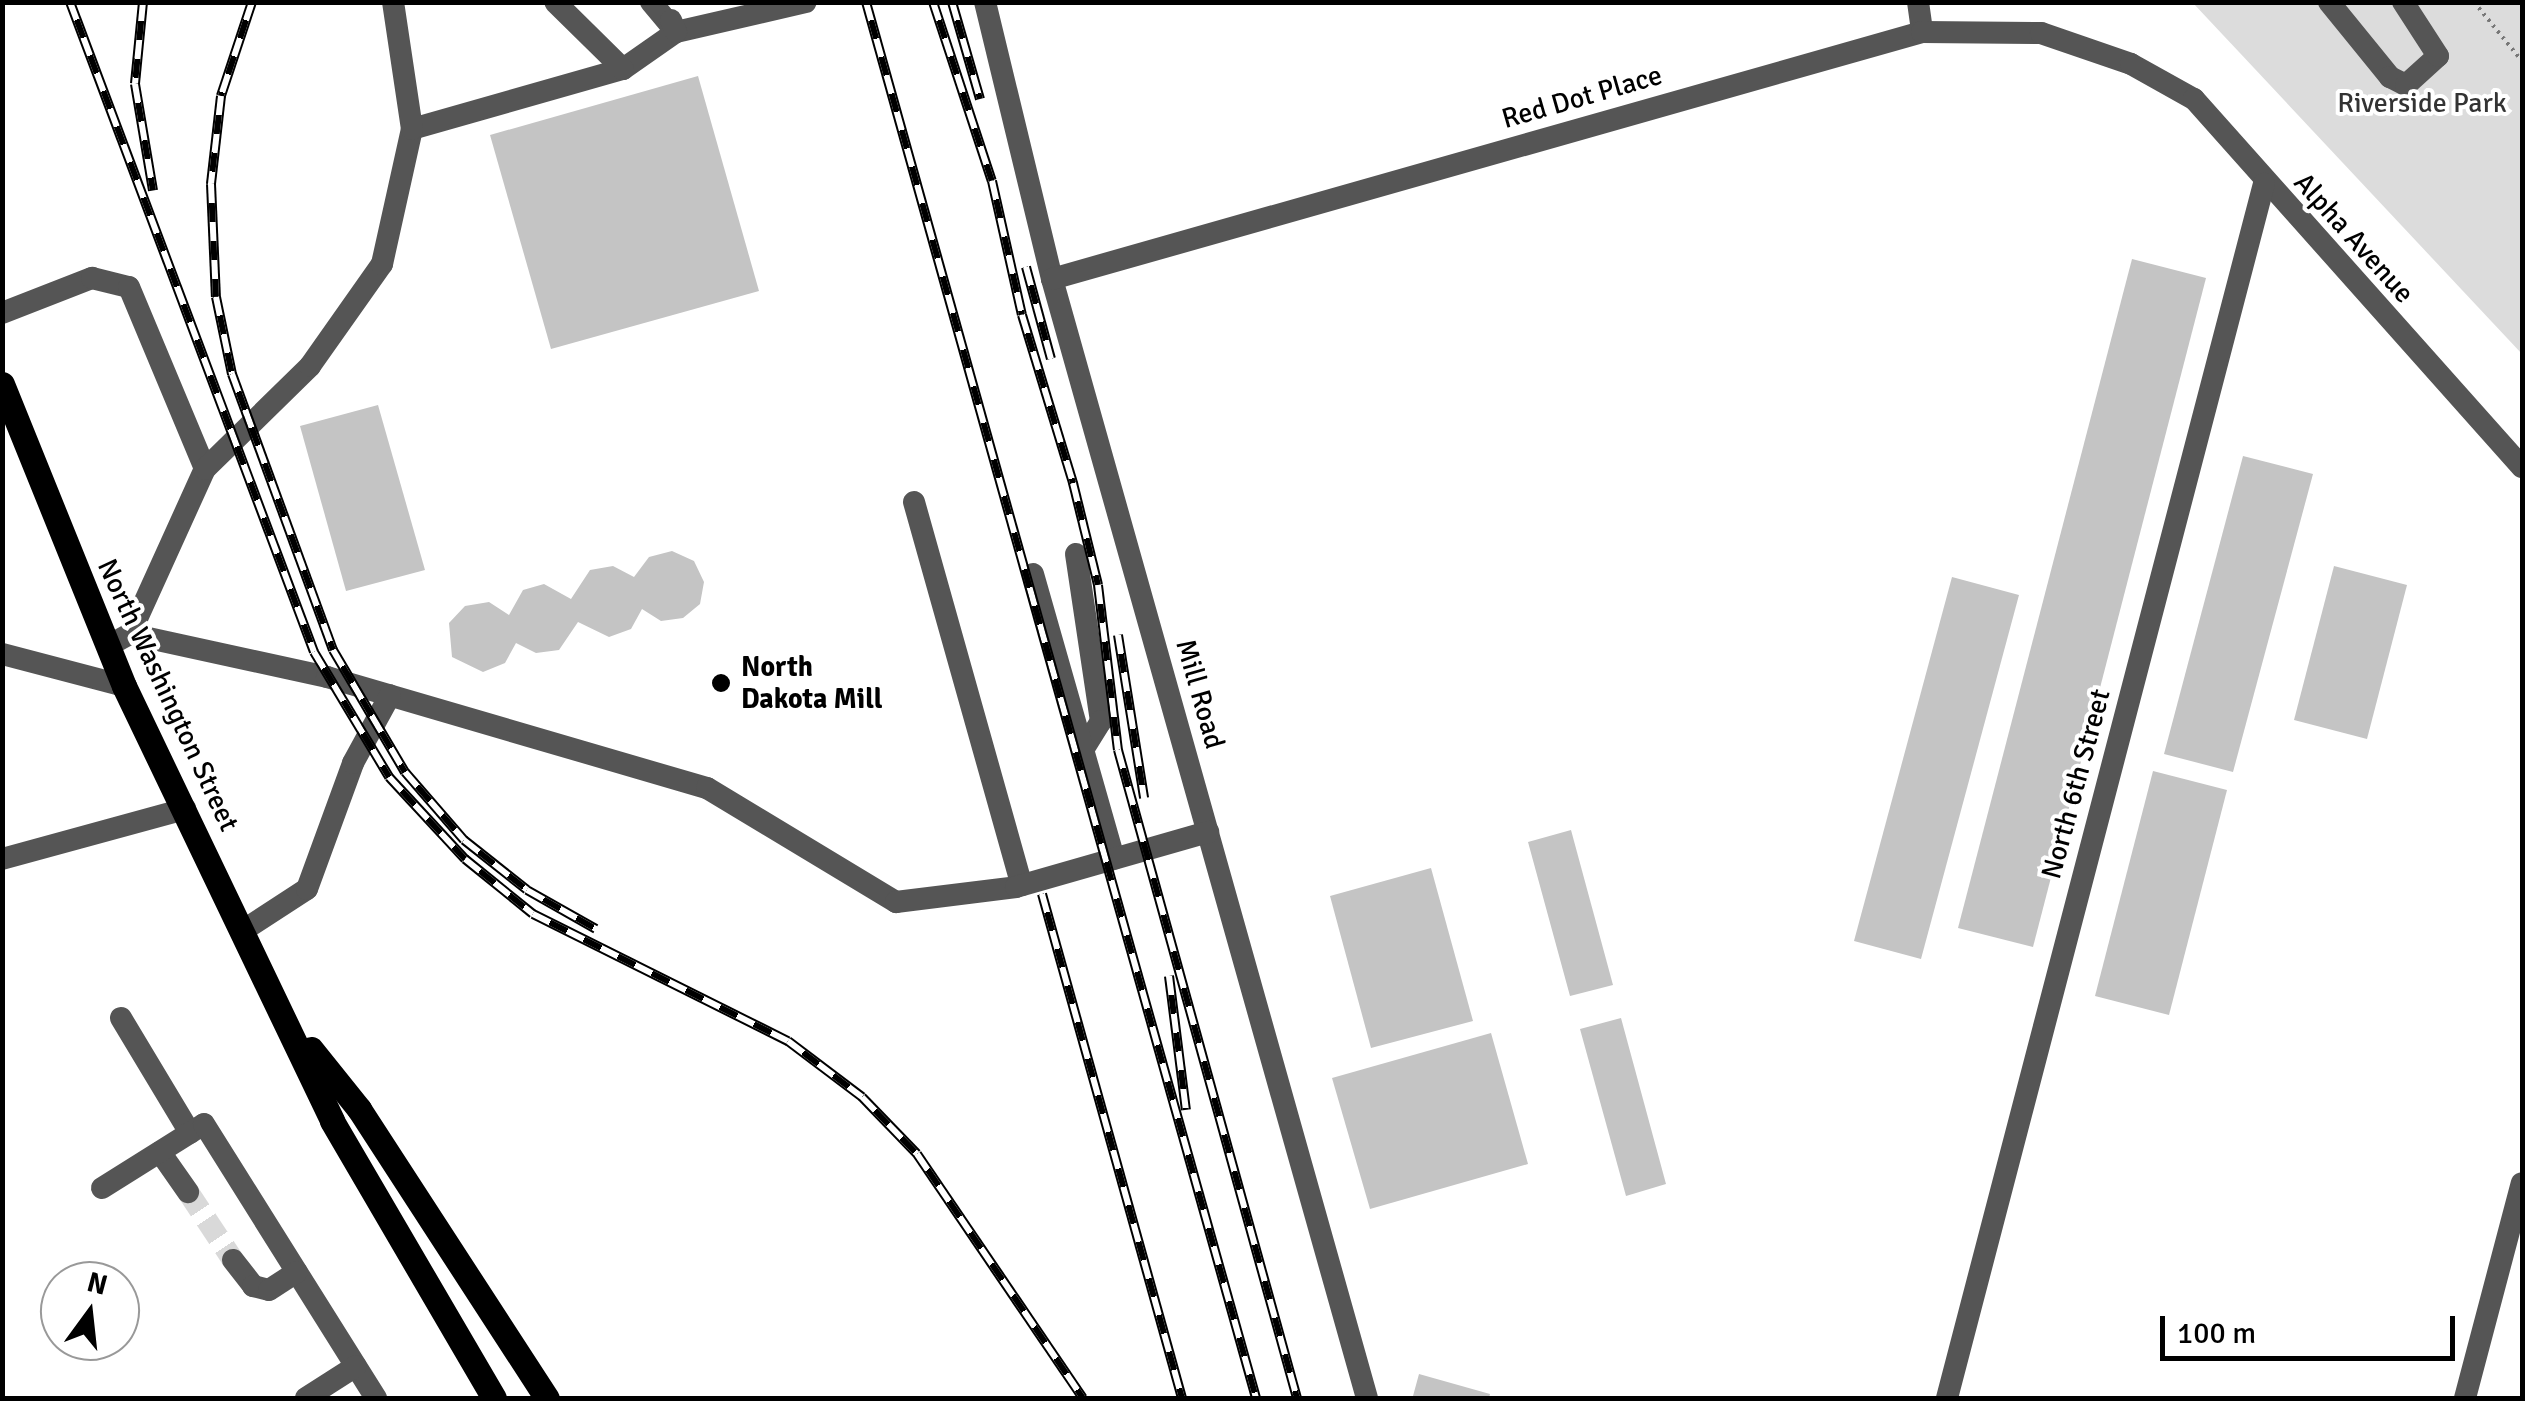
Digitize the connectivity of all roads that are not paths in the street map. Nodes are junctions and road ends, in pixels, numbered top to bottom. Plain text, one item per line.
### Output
1 (394, 2) edge
2 (555, 2) edge
3 (651, 2) edge
4 (665, 2) edge
5 (806, 2) edge
6 (986, 2) edge
7 (1918, 2) edge
8 (2329, 2) edge
9 (2403, 2) edge
10 (676, 32) junction
11 (1922, 32) junction
12 (2131, 64) joint
13 (623, 68) junction
14 (412, 129) junction
15 (2264, 184) junction
16 (1052, 279) junction
17 (2, 313) edge
18 (2, 384) edge
19 (2522, 467) edge
20 (205, 468) junction
21 (914, 502) dead end
22 (1076, 554) dead end
23 (1033, 574) dead end
24 (119, 640) junction
25 (2, 654) edge
26 (124, 686) junction
27 (390, 694) junction
28 (1082, 750) junction
29 (185, 809) junction
30 (1208, 832) junction
31 (2, 859) edge
32 (1114, 859) junction
33 (1022, 885) junction
34 (244, 930) junction
35 (122, 1018) dead end
36 (292, 1026) junction
37 (190, 1133) junction
38 (160, 1152) junction
39 (2522, 1183) edge
40 (102, 1188) dead end
41 (188, 1192) tunnel mouth
42 (234, 1260) tunnel mouth
43 (297, 1272) junction
44 (356, 1366) junction
45 (306, 1398) edge
46 (376, 1398) edge
47 (494, 1398) edge
48 (546, 1398) edge
49 (1367, 1398) edge
50 (1947, 1398) edge
51 (2466, 1398) edge

1 - 14 street
2 - 13 street
3 - 10 street
4 - 10 street
5 - 10 street
6 - 16 street, Mill Road
7 - 11 street
8 - 9 street
10 - 13 street
11 - 12 street, Red Dot Place
11 - 16 street, Red Dot Place
12 - 15 street, Alpha Avenue
13 - 14 street
14 - 20 street
15 - 19 street, Alpha Avenue
15 - 50 street, North 6th Street
16 - 30 street, Mill Road
17 - 20 street
18 - 24 main road, North Washington Street
20 - 24 street
21 - 33 street
22 - 28 street
23 - 28 street
24 - 26 main road, North Washington Street
24 - 27 street
25 - 26 street
26 - 29 main road, North Washington Street
27 - 33 street
27 - 34 street
28 - 32 street
29 - 31 street
29 - 34 main road, North Washington Street
30 - 32 street
30 - 49 street, Mill Road
32 - 33 street
34 - 36 main road, North Washington Street
35 - 37 street
36 - 47 main road, North Washington Street
36 - 48 main road, North Washington Street
37 - 38 street
37 - 43 street
38 - 40 street
38 - 41 street
39 - 51 street
42 - 43 street
43 - 44 street
44 - 45 street
44 - 46 street

